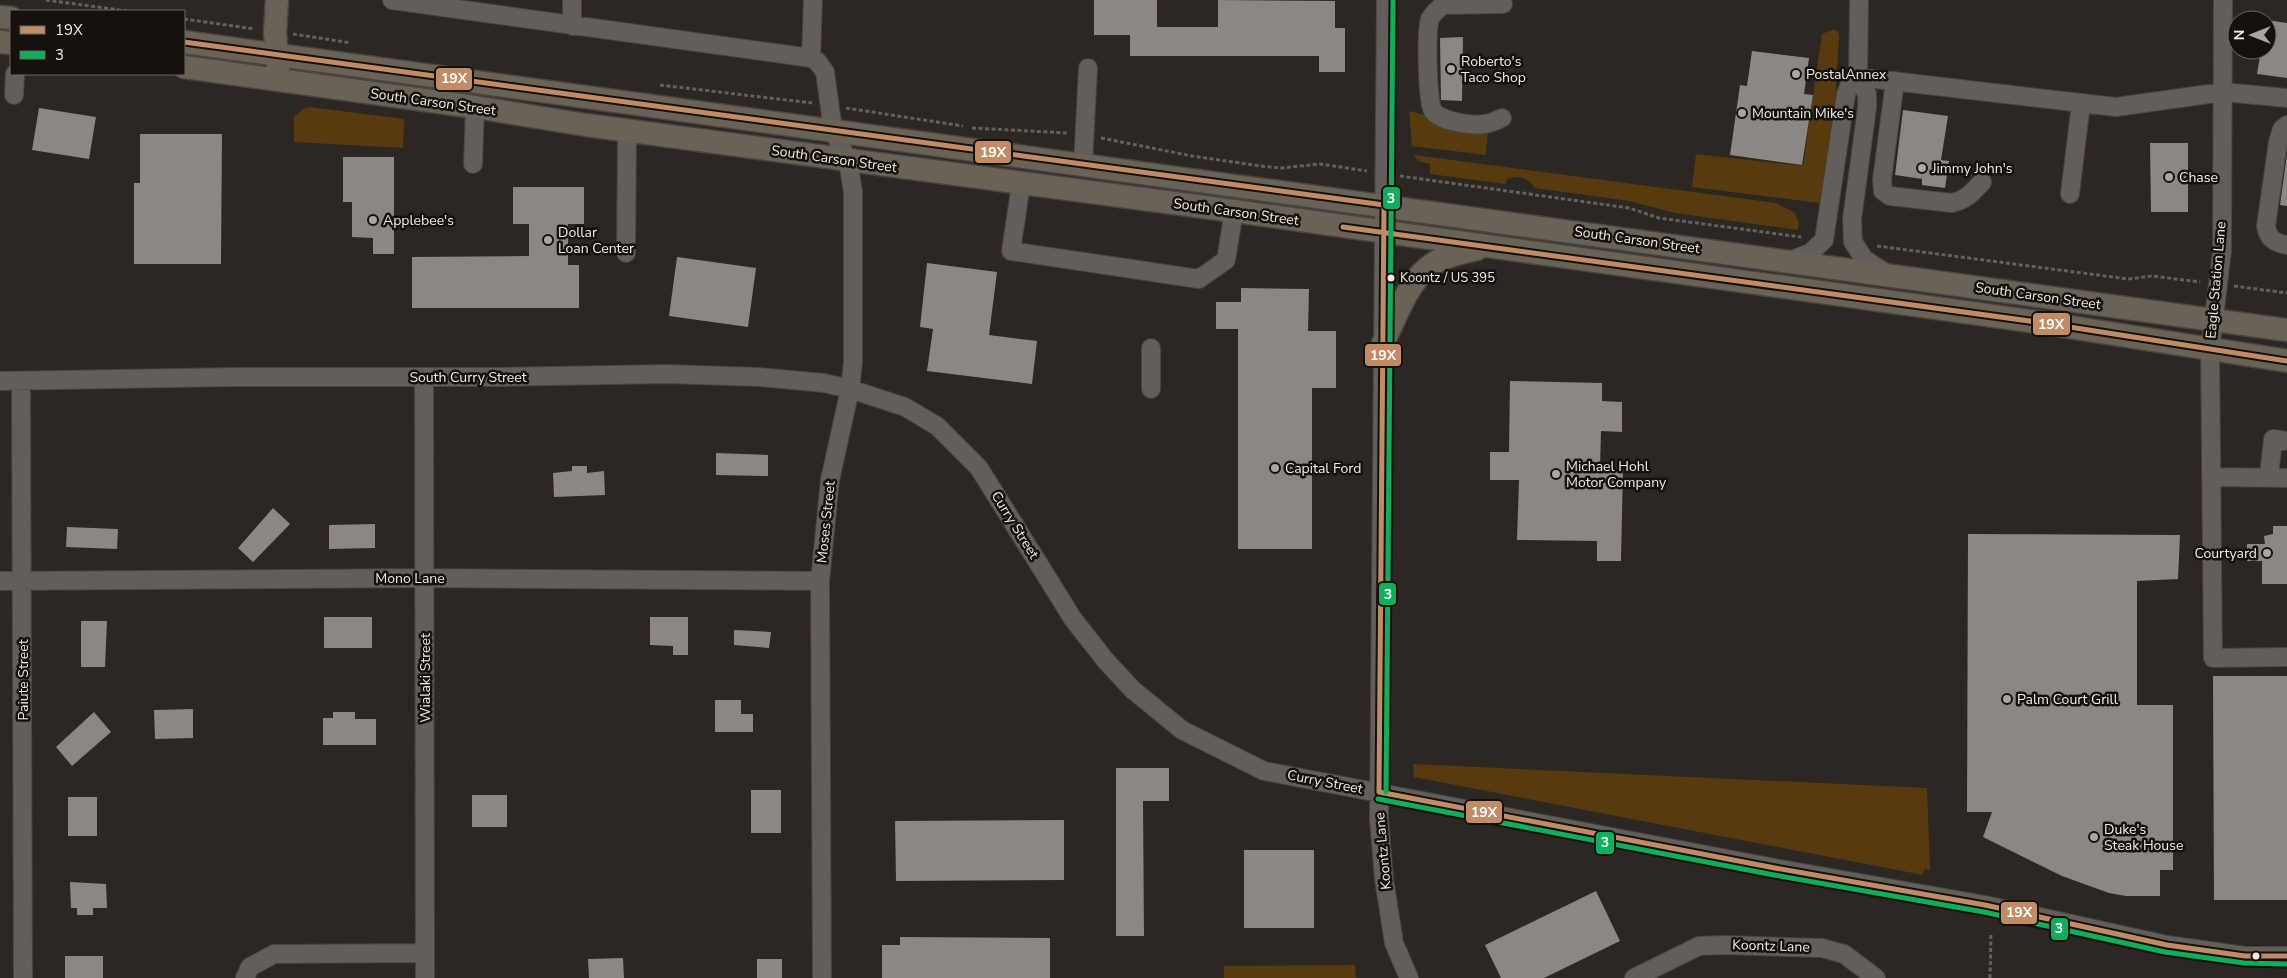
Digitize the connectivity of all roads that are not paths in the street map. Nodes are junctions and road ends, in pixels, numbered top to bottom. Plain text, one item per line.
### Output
1 (277, 0) edge
2 (392, 0) edge
3 (572, 0) edge
4 (813, 0) edge
5 (1386, 0) edge
6 (1859, 0) edge
7 (2224, 0) edge
8 (1503, 4) dead end
9 (572, 26) junction
10 (185, 42) edge
11 (276, 54) junction
12 (811, 58) junction
13 (185, 67) edge
14 (1088, 68) dead end
15 (15, 75) edge
16 (1858, 77) junction
17 (279, 80) junction
18 (1895, 81) junction
19 (2223, 92) junction
20 (14, 94) dead end
21 (2287, 98) edge
22 (2081, 103) junction
23 (476, 107) junction
24 (1502, 118) dead end
25 (2287, 125) edge
26 (833, 130) junction
27 (627, 131) junction
28 (848, 161) junction
29 (473, 164) dead end
30 (1084, 165) junction
31 (1982, 182) dead end
32 (1021, 184) junction
33 (2070, 194) dead end
34 (1384, 205) junction
35 (1234, 211) junction
36 (1385, 233) junction
37 (2287, 245) edge
38 (1488, 246) junction
39 (626, 253) dead end
40 (1789, 261) junction
41 (1887, 274) junction
42 (2214, 318) junction
43 (2287, 330) edge
44 (1383, 343) junction
45 (1151, 348) dead end
46 (2210, 350) junction
47 (2287, 361) edge
48 (424, 378) junction
49 (0, 381) edge
50 (21, 381) junction
51 (850, 389) junction
52 (1151, 389) dead end
53 (927, 421) joint
54 (2287, 441) edge
55 (2211, 477) junction
56 (2269, 477) junction
57 (2287, 478) edge
58 (425, 578) junction
59 (0, 581) edge
60 (23, 581) junction
61 (820, 581) junction
62 (2287, 657) edge
63 (1379, 792) junction
64 (425, 953) junction
65 (2287, 956) edge
66 (23, 978) edge
67 (245, 978) edge
68 (425, 978) edge
69 (822, 978) edge
70 (1408, 978) edge
71 (1634, 978) edge
72 (1876, 978) edge

1 - 11 main road
2 - 9 street
3 - 9 street
4 - 12 street
5 - 34 street, Koontz Lane
6 - 16 street
7 - 19 street, Eagle Station Lane
8 - 24 street
9 - 12 street
10 - 11 main road, South Carson Street
11 - 17 main road
11 - 26 main road, South Carson Street
12 - 26 street, Moses Street
13 - 17 main road, South Carson Street
14 - 30 street
15 - 20 street
16 - 18 street
16 - 40 street
16 - 41 street
17 - 23 main road, South Carson Street
18 - 22 street
18 - 31 street
19 - 21 street
19 - 22 street
19 - 42 street, Eagle Station Lane
22 - 33 street
23 - 27 main road, South Carson Street
23 - 29 street
25 - 37 street
26 - 28 street, Moses Street
26 - 30 main road, South Carson Street
27 - 28 main road, South Carson Street
27 - 39 street
28 - 32 main road, South Carson Street
28 - 51 street, Moses Street
30 - 34 main road, South Carson Street
32 - 35 main road, South Carson Street
32 - 35 street
34 - 36 street, Koontz Lane
34 - 40 main road, South Carson Street
35 - 36 main road, South Carson Street
36 - 38 main road, South Carson Street
36 - 44 street, Koontz Lane
38 - 44 main road
38 - 46 main road, South Carson Street
40 - 41 main road, South Carson Street
41 - 42 main road, South Carson Street
42 - 43 main road, South Carson Street
42 - 46 street, Eagle Station Lane
44 - 63 street, Koontz Lane
45 - 52 street
46 - 47 main road, South Carson Street
46 - 55 street, Eagle Station Lane
48 - 50 street, South Curry Street
48 - 51 street, South Curry Street
48 - 58 street, Wialaki Street
49 - 50 street, South Curry Street
50 - 60 street, Paiute Street
51 - 53 street, South Curry Street
51 - 61 street, Moses Street
53 - 63 street, Curry Street
54 - 56 street
55 - 56 street
55 - 62 street, Eagle Station Lane
56 - 57 street
58 - 60 street, Mono Lane
58 - 61 street, Mono Lane
58 - 64 street, Wialaki Street
59 - 60 street, Mono Lane
60 - 66 street, Paiute Street
61 - 69 street, Moses Street
63 - 65 street, Curry Street
63 - 70 street, Koontz Lane
64 - 67 street
64 - 68 street, Wialaki Street
71 - 72 street, Koontz Lane

